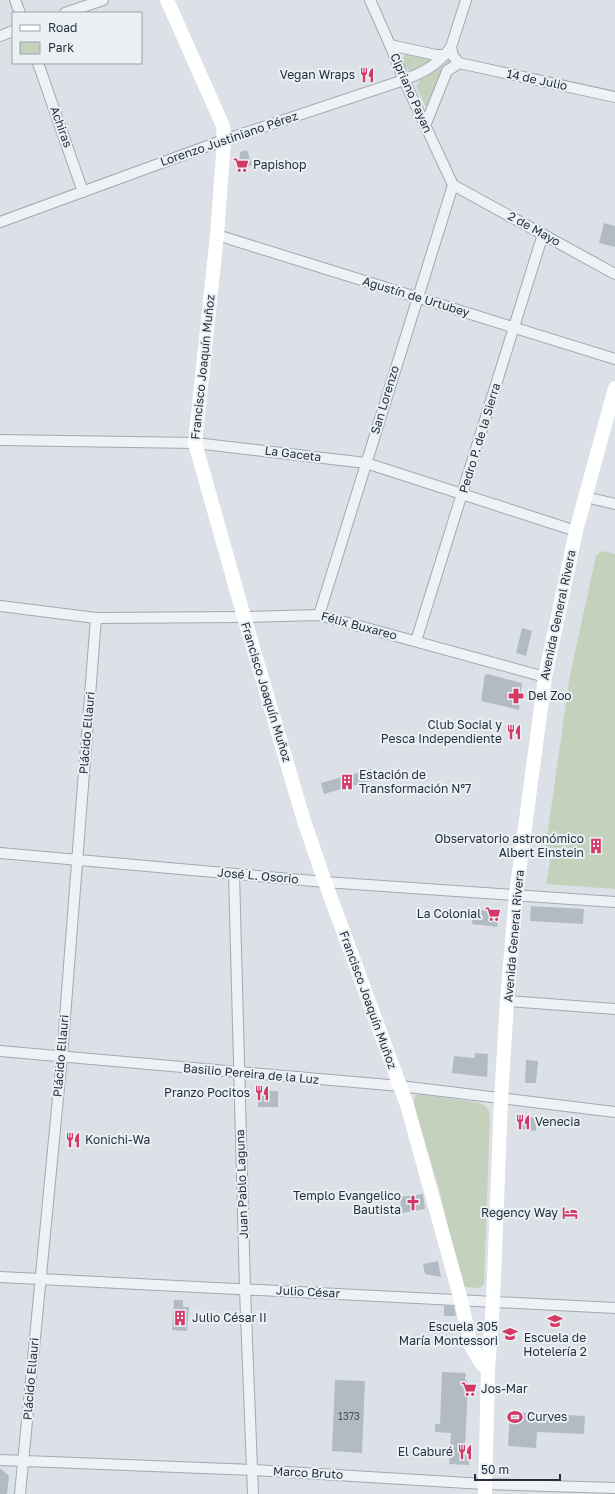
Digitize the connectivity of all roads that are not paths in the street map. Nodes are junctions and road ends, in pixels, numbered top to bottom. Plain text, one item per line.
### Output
1 (15, 0) edge
2 (103, 0) edge
3 (167, 0) edge
4 (370, 0) edge
5 (466, 0) edge
6 (20, 12) edge
7 (68, 12) edge
8 (12, 31) edge
9 (0, 36) edge
10 (390, 45) junction
11 (448, 51) junction
12 (459, 63) junction
13 (38, 64) edge
14 (404, 80) junction
15 (615, 97) edge
16 (425, 126) junction
17 (224, 140) junction
18 (453, 185) junction
19 (83, 192) junction
20 (0, 222) edge
21 (543, 234) junction
22 (217, 235) junction
23 (615, 274) edge
24 (417, 298) junction
25 (514, 327) junction
26 (615, 359) edge
27 (615, 388) edge
28 (0, 440) edge
29 (195, 442) junction
30 (366, 463) junction
31 (462, 493) junction
32 (586, 497) junction
33 (615, 504) edge
34 (576, 531) junction
35 (0, 606) edge
36 (319, 615) junction
37 (244, 617) junction
38 (96, 618) junction
39 (416, 641) junction
40 (545, 678) junction
41 (0, 853) edge
42 (77, 859) junction
43 (234, 874) junction
44 (325, 882) junction
45 (516, 896) junction
46 (615, 902) edge
47 (507, 1001) junction
48 (615, 1009) edge
49 (0, 1051) edge
50 (62, 1056) junction
51 (240, 1073) junction
52 (400, 1086) junction
53 (501, 1099) junction
54 (615, 1112) edge
55 (0, 1277) edge
56 (40, 1279) junction
57 (245, 1289) junction
58 (461, 1300) junction
59 (494, 1302) junction
60 (615, 1308) edge
61 (488, 1370) junction
62 (0, 1460) edge
63 (23, 1460) junction
64 (253, 1470) junction
65 (615, 1488) edge
66 (484, 1489) edge
67 (20, 1494) edge
68 (253, 1494) edge

1 - 6 street
2 - 7 street
3 - 17 street, Francisco Joaquín Muñoz
4 - 10 street, Cipriano Payan
5 - 11 street
8 - 9 street
10 - 11 street
10 - 14 street, Cipriano Payan
11 - 12 street
11 - 14 street, Lorenzo Justiniano Pérez
12 - 15 street, 14 de Julio
12 - 16 street
13 - 19 street, Achiras
14 - 16 street, Cipriano Payan
14 - 17 street, Lorenzo Justiniano Pérez
16 - 18 street, Cipriano Payan
17 - 19 street, Lorenzo Justiniano Pérez
17 - 22 street, Francisco Joaquín Muñoz
18 - 21 street, 2 de Mayo
18 - 24 street, San Lorenzo
19 - 20 street, Lorenzo Justiniano Pérez
21 - 23 street, 2 de Mayo
21 - 25 street, Pedro P. de la Sierra
22 - 24 street, Agustín de Urtubey
22 - 29 street, Francisco Joaquín Muñoz
24 - 25 street, Agustín de Urtubey
24 - 30 street, San Lorenzo
25 - 26 street, Agustín de Urtubey
25 - 31 street, Pedro P. de la Sierra
27 - 32 street, Avenida General Rivera
28 - 29 street, La Gaceta
29 - 30 street, La Gaceta
29 - 37 street, Francisco Joaquín Muñoz
30 - 31 street, La Gaceta
30 - 36 street, San Lorenzo
31 - 34 street, La Gaceta
31 - 39 street, Pedro P. de la Sierra
32 - 33 street
32 - 34 street, Avenida General Rivera
34 - 40 street, Avenida General Rivera
35 - 38 street, Félix Buxareo
36 - 37 street, Félix Buxareo
36 - 39 street, Félix Buxareo
37 - 38 street, Félix Buxareo
37 - 44 street, Francisco Joaquín Muñoz
38 - 42 street, Plácido Ellauri
39 - 40 street, Félix Buxareo
40 - 45 street, Avenida General Rivera
41 - 42 street, José L. Osorio
42 - 43 street, José L. Osorio
42 - 50 street, Plácido Ellauri
43 - 44 street, José L. Osorio
43 - 51 street, Juan Pablo Laguna
44 - 45 street, José L. Osorio
44 - 52 street, Francisco Joaquín Muñoz
45 - 46 street, José L. Osorio
45 - 47 street, Avenida General Rivera
47 - 48 street
47 - 53 street, Avenida General Rivera
49 - 50 street, Basilio Pereira de la Luz
50 - 51 street, Basilio Pereira de la Luz
50 - 56 street, Plácido Ellauri
51 - 52 street, Basilio Pereira de la Luz
51 - 57 street, Juan Pablo Laguna
52 - 53 street, Basilio Pereira de la Luz
52 - 58 street, Francisco Joaquín Muñoz
53 - 54 street, Basilio Pereira de la Luz
53 - 59 street, Avenida General Rivera
55 - 56 street, Julio César
56 - 57 street, Julio César
56 - 63 street, Plácido Ellauri
57 - 58 street, Julio César
57 - 64 street, Juan Pablo Laguna
58 - 59 street, Julio César
58 - 61 street, Francisco Joaquín Muñoz
59 - 60 street, Julio César
59 - 61 street, Avenida General Rivera
61 - 66 street, Avenida General Rivera
62 - 63 street, Marco Bruto
63 - 64 street, Marco Bruto
63 - 67 street, Plácido Ellauri
64 - 66 street, Marco Bruto
64 - 68 street, Juan Pablo Laguna
65 - 66 street, Marco Bruto

